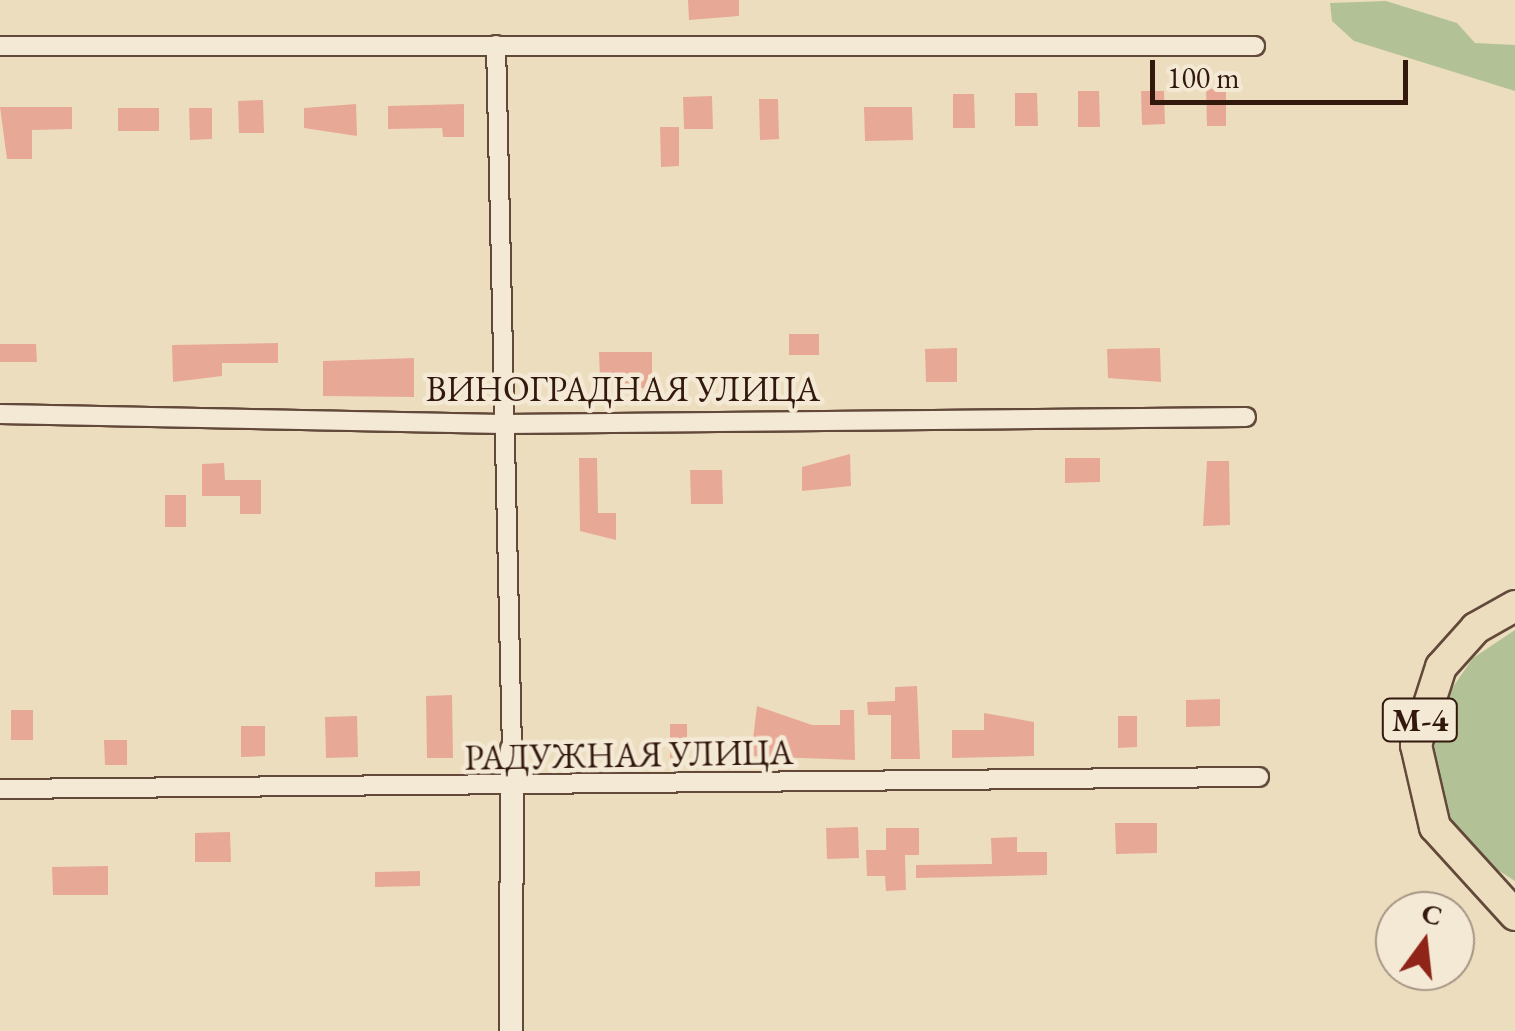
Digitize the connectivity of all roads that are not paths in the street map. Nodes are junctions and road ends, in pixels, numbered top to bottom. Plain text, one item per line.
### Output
1 (496, 45) junction
2 (0, 46) edge
3 (1255, 46) dead end
4 (0, 414) edge
5 (1246, 417) dead end
6 (505, 424) junction
7 (1515, 606) edge
8 (512, 749) joint
9 (1259, 777) dead end
10 (0, 789) edge
11 (512, 790) junction
12 (1461, 862) junction
13 (1515, 892) edge
14 (1515, 915) edge
15 (511, 1031) edge

1 - 2 street
1 - 3 street
1 - 6 street
4 - 6 street, ВИНОГРАДНАЯ УЛИЦА
5 - 6 street, ВИНОГРАДНАЯ УЛИЦА
6 - 8 street
7 - 12 highway, М-4
8 - 11 street
9 - 11 street, РАДУЖНАЯ УЛИЦА
10 - 11 street, РАДУЖНАЯ УЛИЦА
11 - 15 street
12 - 13 highway
12 - 14 highway, М-4

